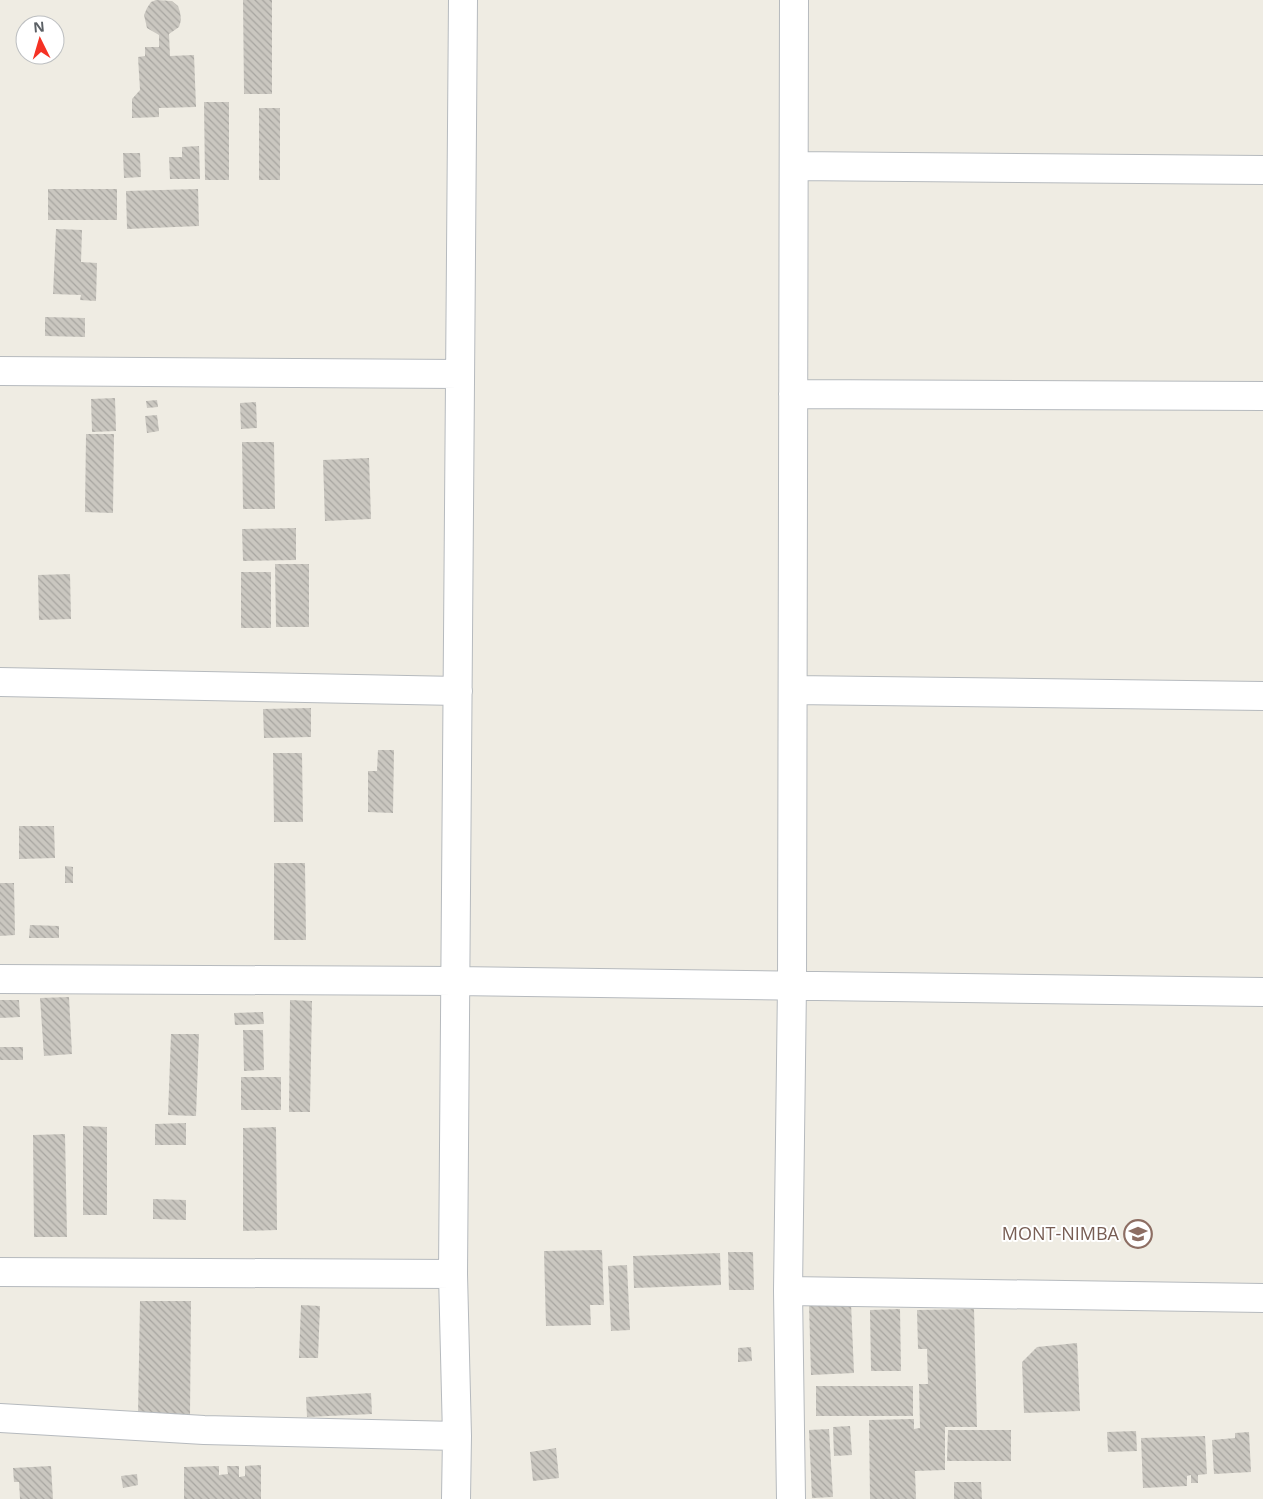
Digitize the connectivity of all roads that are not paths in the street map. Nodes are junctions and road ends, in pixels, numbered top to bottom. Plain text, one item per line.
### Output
1 (463, 0) edge
2 (794, 0) edge
3 (794, 166) junction
4 (1263, 170) edge
5 (0, 371) edge
6 (460, 374) junction
7 (793, 394) junction
8 (1263, 396) edge
9 (0, 682) edge
10 (793, 690) junction
11 (458, 691) junction
12 (1263, 696) edge
13 (0, 979) edge
14 (455, 981) junction
15 (792, 985) junction
16 (1263, 992) edge
17 (0, 1272) edge
18 (453, 1274) junction
19 (788, 1291) junction
20 (1263, 1298) edge
21 (0, 1418) edge
22 (457, 1436) junction
23 (456, 1499) edge
24 (792, 1499) edge

1 - 6 street
2 - 3 street
3 - 4 street
3 - 7 street
5 - 6 street
6 - 11 street
7 - 8 street
7 - 10 street
9 - 11 street
10 - 12 street
10 - 15 street
11 - 14 street
13 - 14 street
14 - 15 street
14 - 18 street
15 - 16 street
15 - 19 street
17 - 18 street
18 - 22 street
19 - 20 street
19 - 24 street
21 - 22 street
22 - 23 street

